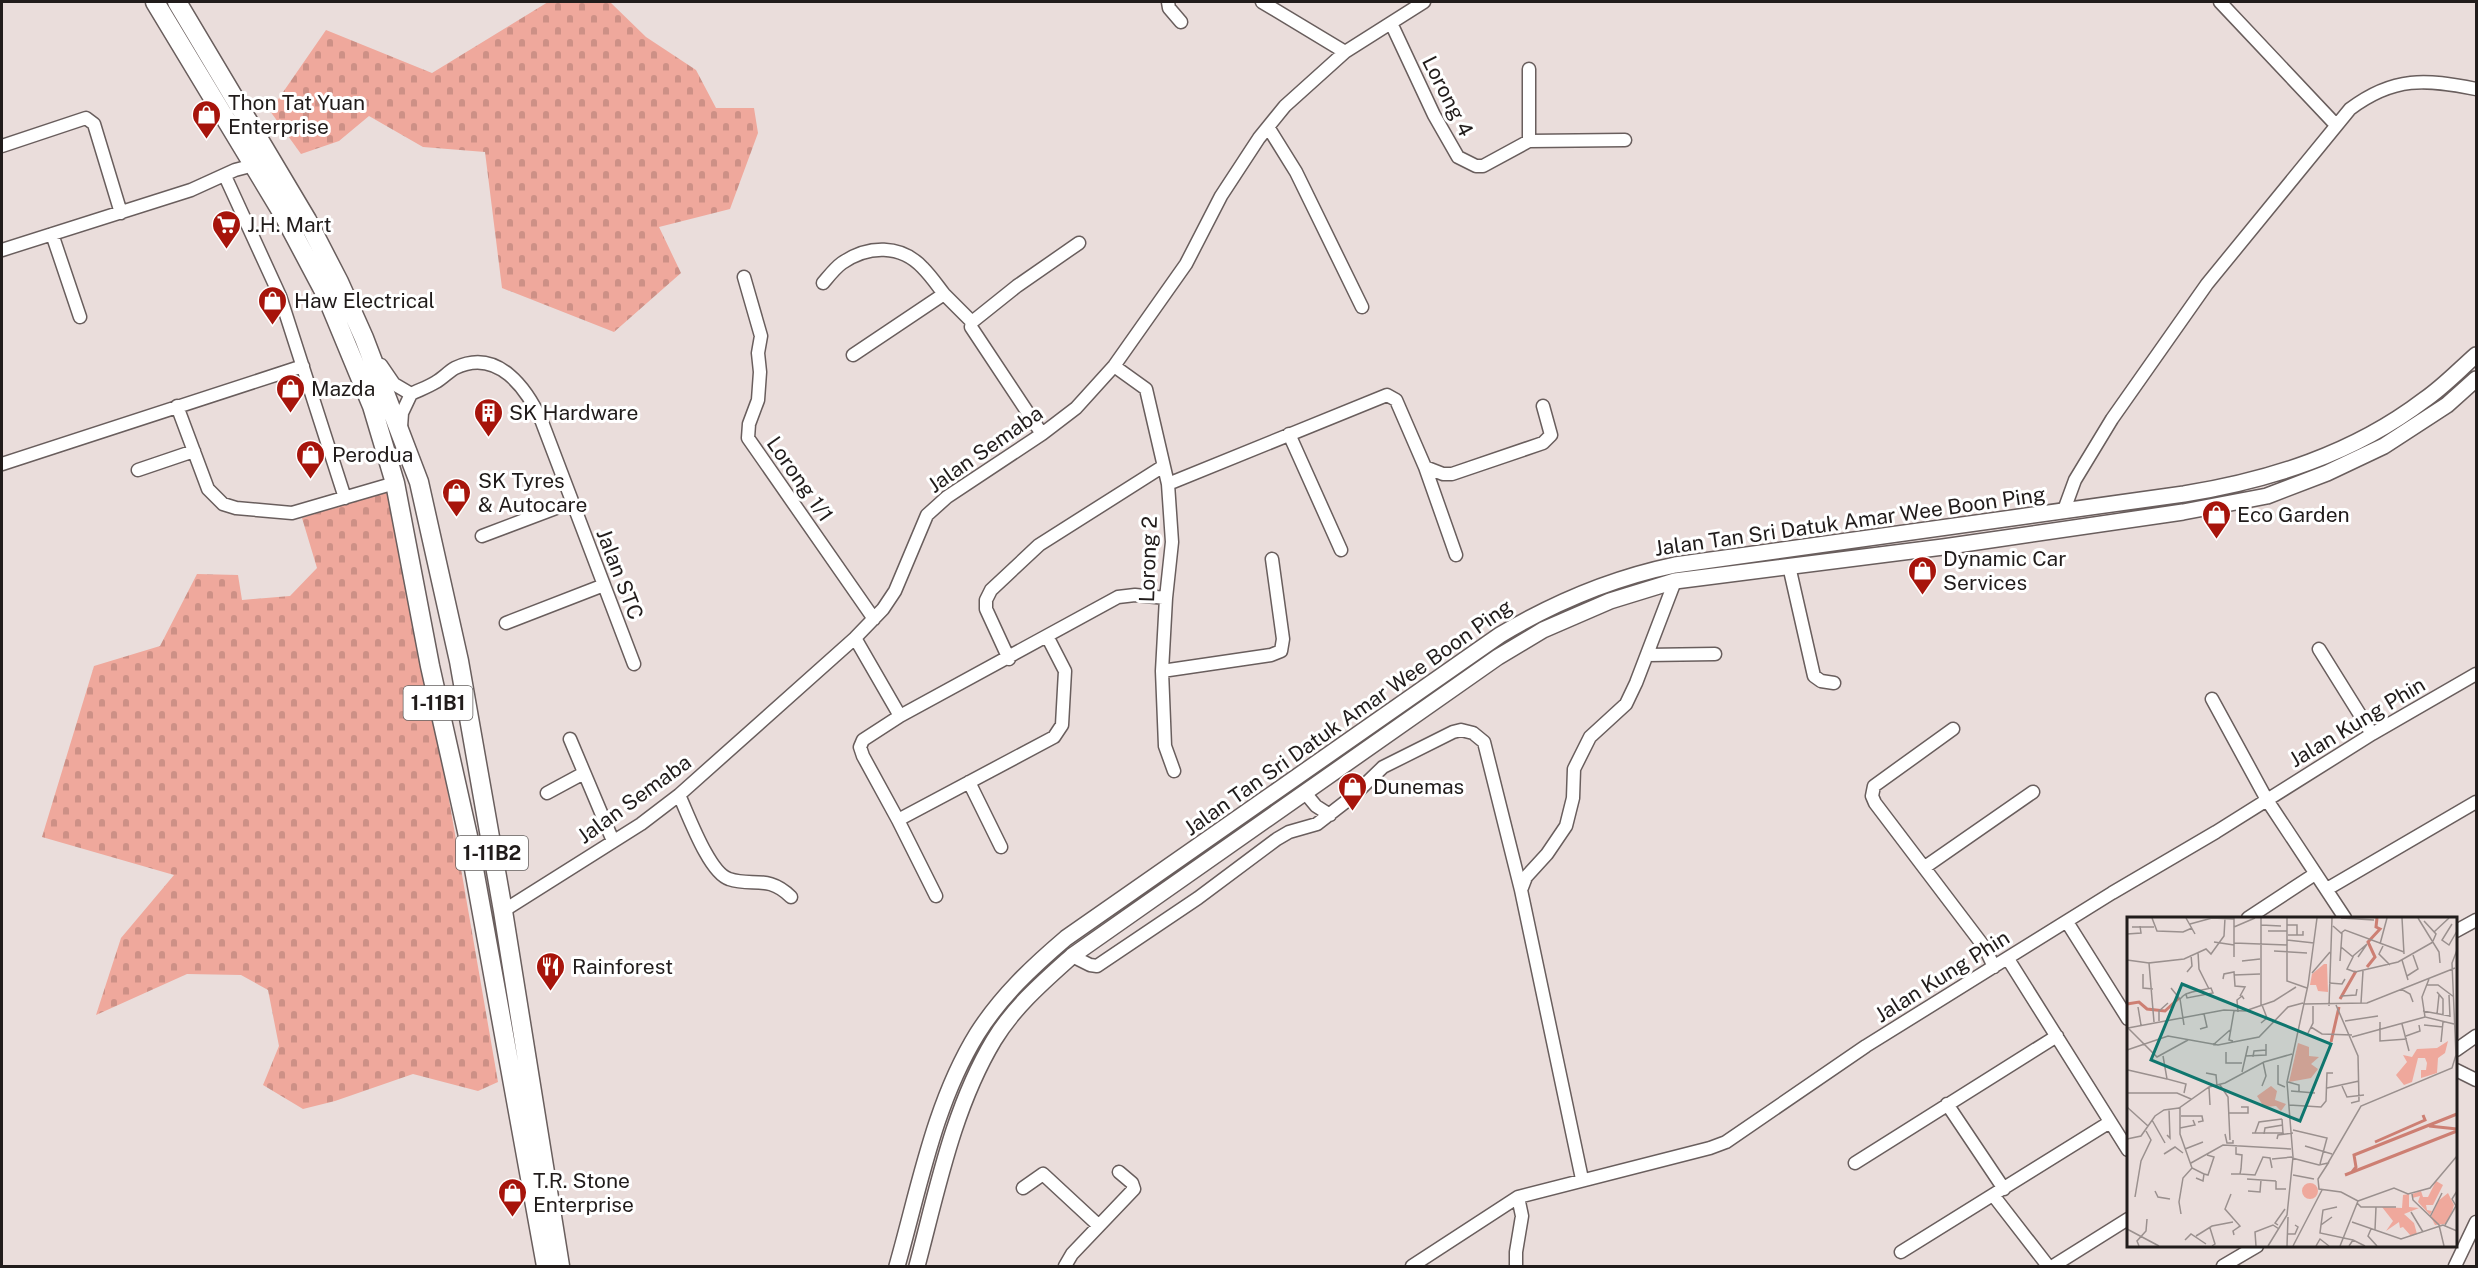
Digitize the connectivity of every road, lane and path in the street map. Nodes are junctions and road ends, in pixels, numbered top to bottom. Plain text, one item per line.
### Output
1 (154, 2) edge
2 (177, 2) edge
3 (1168, 2) edge
4 (1262, 2) edge
5 (1424, 2) edge
6 (2220, 2) edge
7 (1181, 22) dead end
8 (1391, 23) junction
9 (1345, 52) junction
10 (1529, 69) dead end
11 (2476, 89) edge
12 (2336, 125) junction
13 (1268, 127) junction
14 (1625, 140) dead end
15 (1529, 141) junction
16 (2, 146) edge
17 (243, 147) junction
18 (254, 165) junction
19 (230, 173) junction
20 (121, 213) junction
21 (52, 234) junction
22 (1079, 243) dead end
23 (2, 250) edge
24 (744, 277) dead end
25 (823, 283) dead end
26 (944, 294) junction
27 (1362, 307) dead end
28 (80, 317) dead end
29 (972, 322) junction
30 (364, 338) junction
31 (853, 355) dead end
32 (2476, 355) edge
33 (303, 366) junction
34 (1114, 366) junction
35 (2476, 379) edge
36 (411, 394) junction
37 (177, 406) junction
38 (1543, 406) dead end
39 (1042, 434) junction
40 (1289, 434) junction
41 (405, 444) junction
42 (194, 451) junction
43 (2, 464) edge
44 (1162, 467) junction
45 (1425, 467) junction
46 (138, 470) dead end
47 (395, 483) junction
48 (1167, 484) junction
49 (345, 498) junction
50 (572, 502) junction
51 (2064, 510) junction
52 (482, 536) dead end
53 (1341, 550) dead end
54 (1456, 555) dead end
55 (1272, 559) dead end
56 (1788, 566) junction
57 (1675, 581) junction
58 (604, 585) junction
59 (1166, 598) junction
60 (874, 619) junction
61 (506, 623) dead end
62 (1047, 636) junction
63 (855, 638) junction
64 (2319, 649) dead end
65 (1715, 654) dead end
66 (1647, 655) junction
67 (1009, 659) junction
68 (459, 661) junction
69 (634, 664) dead end
70 (430, 666) junction
71 (1162, 671) junction
72 (2476, 675) edge
73 (1834, 683) dead end
74 (2212, 699) dead end
75 (900, 716) junction
76 (1953, 729) dead end
77 (2372, 734) junction
78 (570, 739) dead end
79 (1174, 771) dead end
80 (584, 773) junction
81 (969, 782) junction
82 (2033, 792) dead end
83 (547, 793) dead end
84 (1306, 794) junction
85 (679, 795) junction
86 (2267, 800) junction
87 (2476, 802) edge
88 (1330, 815) junction
89 (898, 820) junction
90 (613, 841) junction
91 (1001, 848) dead end
92 (1924, 867) junction
93 (2316, 874) junction
94 (2327, 889) junction
95 (1521, 890) junction
96 (936, 896) dead end
97 (791, 897) dead end
98 (503, 911) junction
99 (2250, 917) edge
100 (2344, 917) edge
101 (2476, 920) edge
102 (2067, 922) junction
103 (2457, 930) edge
104 (1072, 956) junction
105 (2008, 959) junction
106 (1994, 967) junction
107 (2127, 1017) edge
108 (2057, 1036) junction
109 (2476, 1036) edge
110 (2457, 1049) edge
111 (2457, 1071) edge
112 (2476, 1080) edge
113 (1947, 1104) junction
114 (2110, 1122) junction
115 (2127, 1148) edge
116 (1855, 1163) dead end
117 (1119, 1172) dead end
118 (1582, 1179) junction
119 (1023, 1188) dead end
120 (1999, 1192) junction
121 (1518, 1197) junction
122 (2127, 1220) edge
123 (2476, 1222) edge
124 (1098, 1226) junction
125 (2460, 1246) edge
126 (2254, 1247) edge
127 (1901, 1252) dead end
128 (546, 1266) edge
129 (560, 1266) edge
130 (897, 1266) edge
131 (917, 1266) edge
132 (1065, 1266) edge
133 (1412, 1266) edge
134 (1516, 1266) edge
135 (2050, 1266) edge
136 (2223, 1266) edge
137 (2455, 1266) edge

1 - 17 highway, 1-11B1
2 - 30 highway, 1-11B2
3 - 7 street
4 - 9 street
5 - 8 street, Jalan Semaba
6 - 12 street
8 - 9 street, Jalan Semaba
8 - 15 street, Lorong 4
9 - 13 street, Jalan Semaba
10 - 15 street
11 - 12 street
12 - 51 street
13 - 27 street
13 - 34 street, Jalan Semaba
14 - 15 street, Lorong 4
16 - 20 street
17 - 18 highway, 1-11B1
17 - 19 street
18 - 19 street
18 - 47 highway, 1-11B1
19 - 20 street
19 - 33 street
20 - 21 street
21 - 23 street
21 - 28 street
22 - 29 street
24 - 60 street, Lorong 1/1
25 - 26 street
26 - 29 street
26 - 31 street
29 - 39 street
30 - 36 street
30 - 41 highway, 1-11B2
32 - 51 main road, Jalan Tan Sri Datuk Amar Wee Boon Ping
33 - 37 street
33 - 49 street
34 - 39 street, Jalan Semaba
34 - 44 street, Lorong 2
35 - 56 main road, Jalan Tan Sri Datuk Amar Wee Boon Ping
36 - 41 street
36 - 50 street, Jalan STC
37 - 42 street
37 - 43 street
38 - 45 street
39 - 60 street, Jalan Semaba
40 - 45 street
40 - 48 street
40 - 53 street
41 - 68 highway, 1-11B2
42 - 46 street
42 - 49 street
44 - 48 street, Lorong 2
44 - 67 street
45 - 54 street
47 - 49 street
47 - 70 highway, 1-11B1
48 - 59 street, Lorong 2
50 - 52 street
50 - 58 street, Jalan STC
51 - 130 main road, Jalan Tan Sri Datuk Amar Wee Boon Ping
55 - 71 street
56 - 57 main road, Jalan Tan Sri Datuk Amar Wee Boon Ping
56 - 73 street
57 - 66 street
57 - 84 main road, Jalan Tan Sri Datuk Amar Wee Boon Ping
58 - 61 street
58 - 69 street, Jalan STC
59 - 62 street
59 - 71 street, Lorong 2
60 - 63 street, Jalan Semaba
62 - 67 street
62 - 81 street
63 - 75 street
63 - 85 street, Jalan Semaba
64 - 77 street
65 - 66 street
66 - 95 street
67 - 75 street
68 - 70 highway
68 - 98 highway, 1-11B2
70 - 128 highway, 1-11B1
71 - 79 street, Lorong 2
72 - 77 street, Jalan Kung Phin
74 - 86 street
75 - 89 street
76 - 92 street
77 - 86 street, Jalan Kung Phin
78 - 80 street
80 - 83 street
80 - 90 street
81 - 89 street
81 - 91 street
82 - 92 street
84 - 88 street
84 - 104 main road, Jalan Tan Sri Datuk Amar Wee Boon Ping
85 - 90 street, Jalan Semaba
85 - 97 street
86 - 93 street
86 - 102 street, Jalan Kung Phin
87 - 94 street
88 - 95 street
88 - 104 street
89 - 96 street
90 - 98 street, Jalan Semaba
92 - 106 street
93 - 94 street
93 - 99 street
94 - 100 street
95 - 118 street
98 - 129 highway, 1-11B2
101 - 103 street
102 - 105 street, Jalan Kung Phin
102 - 107 street
104 - 131 main road, Jalan Tan Sri Datuk Amar Wee Boon Ping
105 - 106 street, Jalan Kung Phin
105 - 108 street
106 - 118 street, Jalan Kung Phin
108 - 113 street
108 - 114 street
109 - 110 street
111 - 112 street
113 - 116 street
113 - 120 street
114 - 115 street
114 - 120 street
117 - 124 street
118 - 121 street, Jalan Kung Phin
119 - 124 street
120 - 127 street
120 - 135 street
121 - 133 street, Jalan Kung Phin
121 - 134 street
122 - 135 street
123 - 125 street
124 - 132 street
125 - 137 street
126 - 136 street

